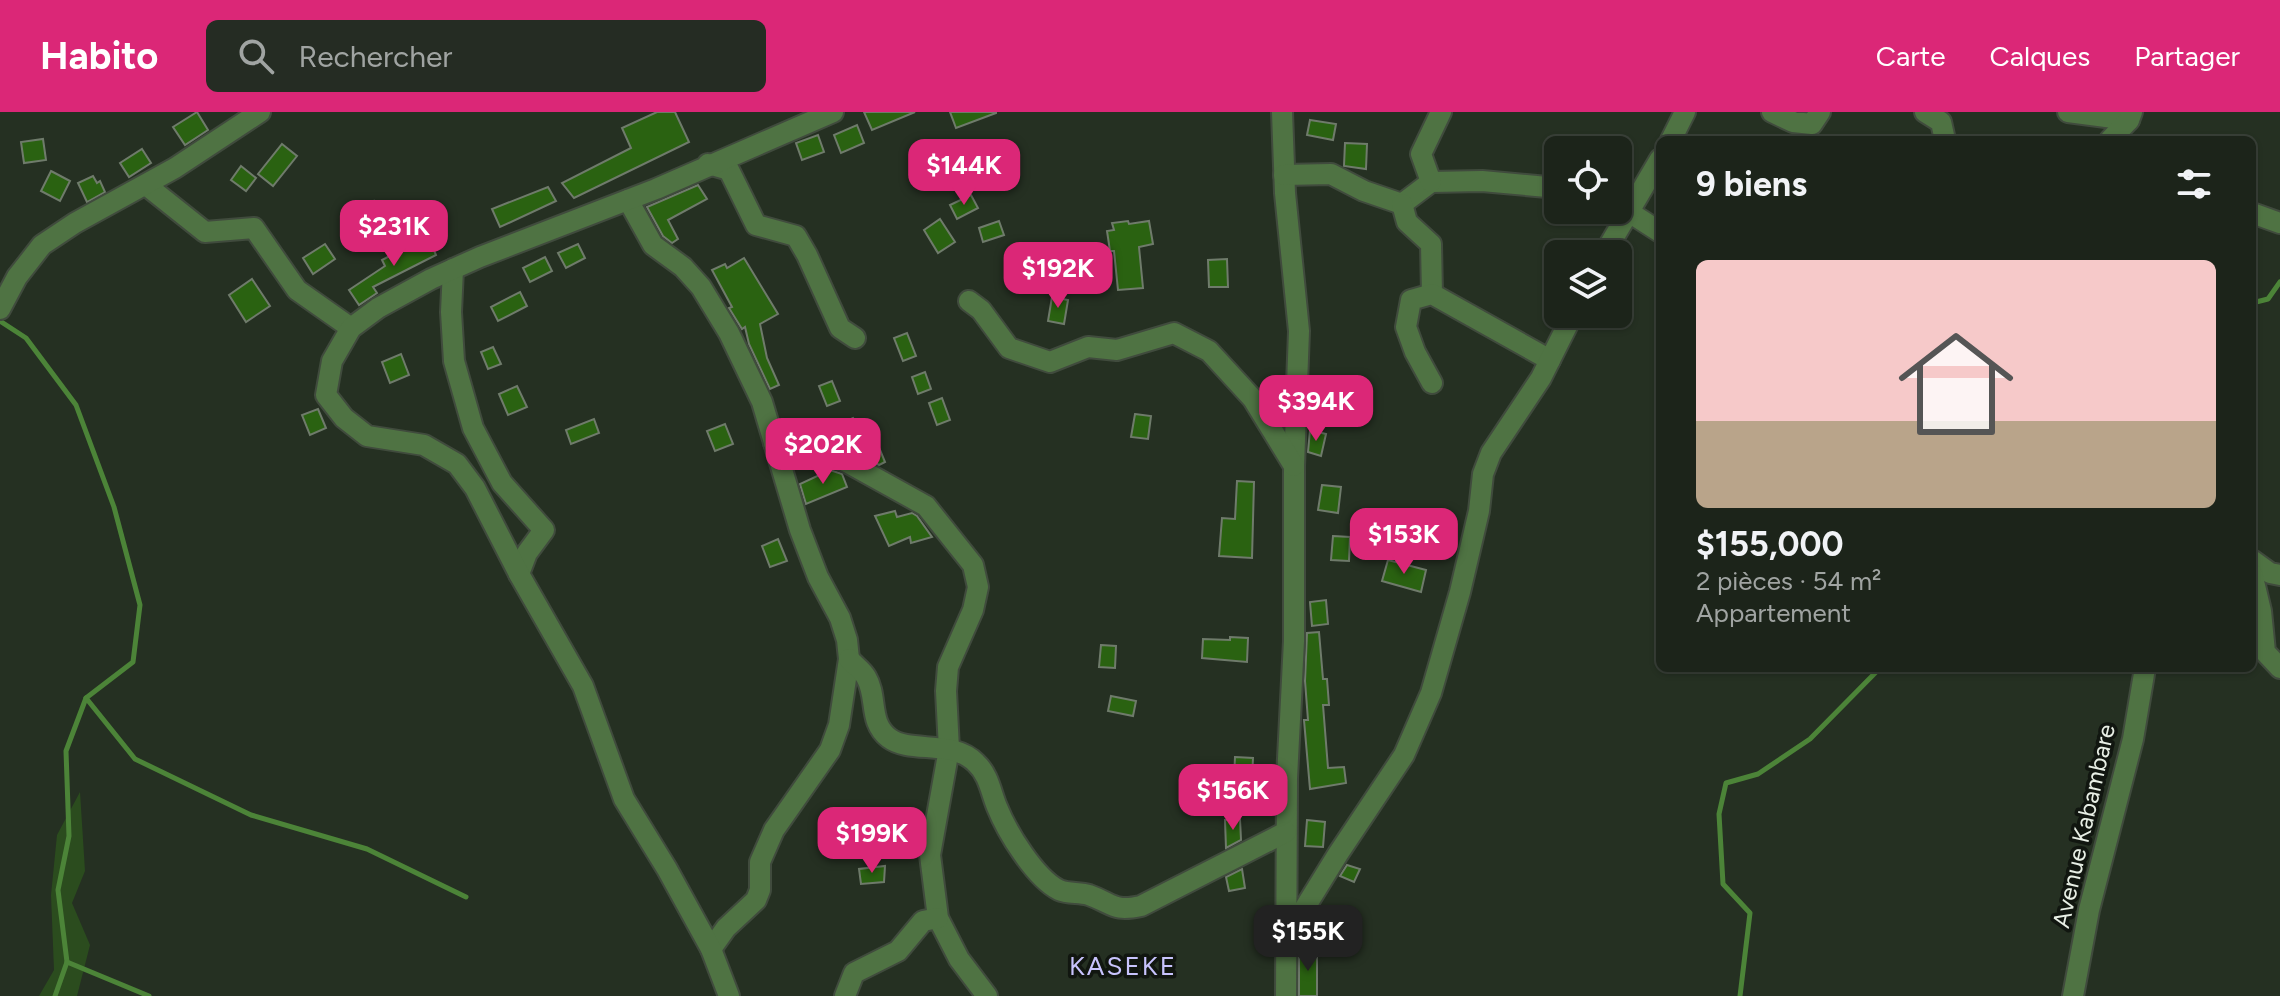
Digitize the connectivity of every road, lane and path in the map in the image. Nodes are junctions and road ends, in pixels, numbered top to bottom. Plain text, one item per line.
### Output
1 (260, 112) edge
2 (833, 112) edge
3 (1282, 112) edge
4 (1441, 112) edge
5 (1685, 112) edge
6 (1772, 112) edge
7 (1820, 112) edge
8 (1925, 112) edge
9 (2068, 112) edge
10 (2130, 116) edge
11 (1673, 136) edge
12 (1944, 136) edge
13 (2113, 136) edge
14 (708, 164) junction
15 (1656, 164) edge
16 (1284, 175) junction
17 (1431, 182) junction
18 (146, 185) junction
19 (1544, 187) edge
20 (1632, 197) edge
21 (628, 200) junction
22 (1402, 204) junction
23 (1632, 213) edge
24 (2256, 214) edge
25 (2280, 223) edge
26 (1656, 229) edge
27 (453, 269) junction
28 (1432, 294) junction
29 (969, 301) dead end
30 (3, 305) edge
31 (351, 328) junction
32 (1566, 328) edge
33 (855, 338) dead end
34 (1550, 360) junction
35 (1432, 383) dead end
36 (774, 443) junction
37 (1294, 466) junction
38 (2256, 563) edge
39 (519, 574) junction
40 (2280, 575) edge
41 (2256, 590) edge
42 (849, 659) junction
43 (2280, 668) edge
44 (2144, 672) edge
45 (949, 749) junction
46 (1286, 832) junction
47 (938, 918) junction
48 (1285, 940) junction
49 (711, 949) junction
50 (729, 996) edge
51 (845, 996) edge
52 (987, 996) edge
53 (1286, 996) edge
54 (2073, 996) edge

1 - 18 street
2 - 14 street
3 - 16 street
4 - 17 street
5 - 11 street
6 - 7 street
8 - 12 street
9 - 10 street
10 - 13 street
14 - 21 street
14 - 33 street
15 - 20 street
16 - 22 street
16 - 37 street
17 - 19 street
17 - 22 street
18 - 30 street
18 - 31 street
21 - 27 street
21 - 36 street
22 - 28 street
23 - 26 street
24 - 25 street
27 - 31 street
27 - 39 street
28 - 34 street
28 - 35 street
29 - 37 street
31 - 39 street
32 - 34 street
34 - 48 street
36 - 42 street
36 - 45 street
37 - 46 street
38 - 40 street
39 - 49 street
41 - 43 street
42 - 45 street
42 - 49 street
44 - 54 street, Avenue Kabambare
45 - 46 street
45 - 47 street
46 - 48 street
47 - 51 street
47 - 52 street
48 - 53 street
49 - 50 street

